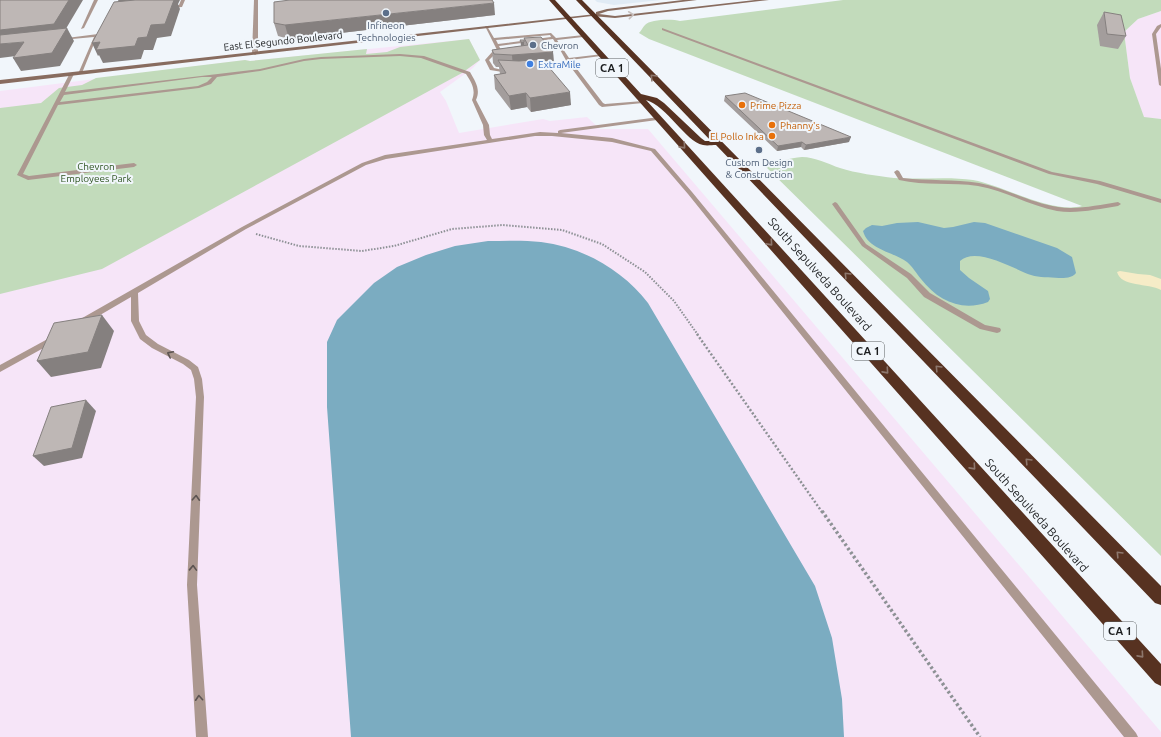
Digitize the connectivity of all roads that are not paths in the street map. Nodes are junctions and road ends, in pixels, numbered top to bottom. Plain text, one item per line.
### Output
1 (96, 0) edge
2 (183, 0) edge
3 (256, 0) edge
4 (552, 0) edge
5 (579, 0) edge
6 (694, 0) edge
7 (768, 0) edge
8 (679, 1) edge
9 (166, 7) edge
10 (592, 15) junction
11 (567, 18) junction
12 (1161, 25) edge
13 (486, 27) junction
14 (82, 28) dead end
15 (663, 29) dead end
16 (1154, 34) junction
17 (1161, 34) edge
18 (583, 36) junction
19 (493, 39) junction
20 (555, 39) junction
21 (57, 40) edge
22 (496, 45) junction
23 (559, 45) junction
24 (1156, 46) junction
25 (1161, 46) edge
26 (532, 49) edge
27 (500, 51) junction
28 (511, 51) edge
29 (255, 53) junction
30 (601, 55) junction
31 (569, 62) junction
32 (1159, 68) edge
33 (536, 70) edge
34 (512, 72) edge
35 (80, 73) junction
36 (72, 74) junction
37 (216, 76) junction
38 (0, 82) edge
39 (1161, 85) edge
40 (61, 94) junction
41 (636, 94) junction
42 (643, 102) junction
43 (56, 104) junction
44 (657, 118) junction
45 (536, 135) junction
46 (491, 142) junction
47 (718, 143) junction
48 (134, 165) dead end
49 (897, 172) dead end
50 (1161, 201) edge
51 (835, 204) dead end
52 (1118, 204) dead end
53 (134, 292) junction
54 (74, 327) edge
55 (998, 330) dead end
56 (60, 334) edge
57 (0, 369) edge
58 (1161, 597) edge
59 (1161, 677) edge
60 (202, 737) edge
61 (1132, 737) edge

1 - 14 lane
2 - 9 lane
3 - 29 street
4 - 11 highway, CA 1
5 - 10 highway, CA 1
6 - 8 main road, East El Segundo Boulevard
10 -> 7 main road, East El Segundo Boulevard
8 - 10 main road, East El Segundo Boulevard
10 - 11 main road, East El Segundo Boulevard
47 -> 10 highway, South Sepulveda Boulevard / CA 1
11 - 13 main road, East El Segundo Boulevard
11 - 18 highway, South Sepulveda Boulevard / CA 1
12 - 16 lane
13 - 19 lane
13 - 29 main road, East El Segundo Boulevard
15 - 50 lane
16 - 17 lane
16 - 24 lane
18 - 20 lane
18 - 30 highway, South Sepulveda Boulevard / CA 1
19 - 20 lane
19 - 22 lane
20 - 22 lane
20 - 23 lane
21 - 35 lane
22 - 27 lane
23 - 26 lane
23 - 31 lane
24 - 25 lane
24 - 32 lane
27 - 28 lane
27 - 34 lane
29 - 35 main road, East El Segundo Boulevard
30 - 31 lane
30 - 41 highway, South Sepulveda Boulevard / CA 1
31 - 33 lane
31 - 42 lane
32 - 39 lane
35 - 36 main road, East El Segundo Boulevard
36 - 38 main road, East El Segundo Boulevard
36 - 40 lane
37 - 40 lane
37 - 43 lane
37 - 46 lane
40 - 43 lane
41 - 42 highway, South Sepulveda Boulevard / CA 1
41 - 47 highway
42 - 44 highway, South Sepulveda Boulevard / CA 1
43 - 48 lane
44 - 45 lane
44 -> 59 highway, South Sepulveda Boulevard / CA 1
45 - 46 lane
45 - 61 lane
46 - 53 lane
58 -> 47 highway, South Sepulveda Boulevard / CA 1
49 - 52 lane
51 - 55 lane
53 - 54 lane
60 -> 53 lane
56 - 57 lane

